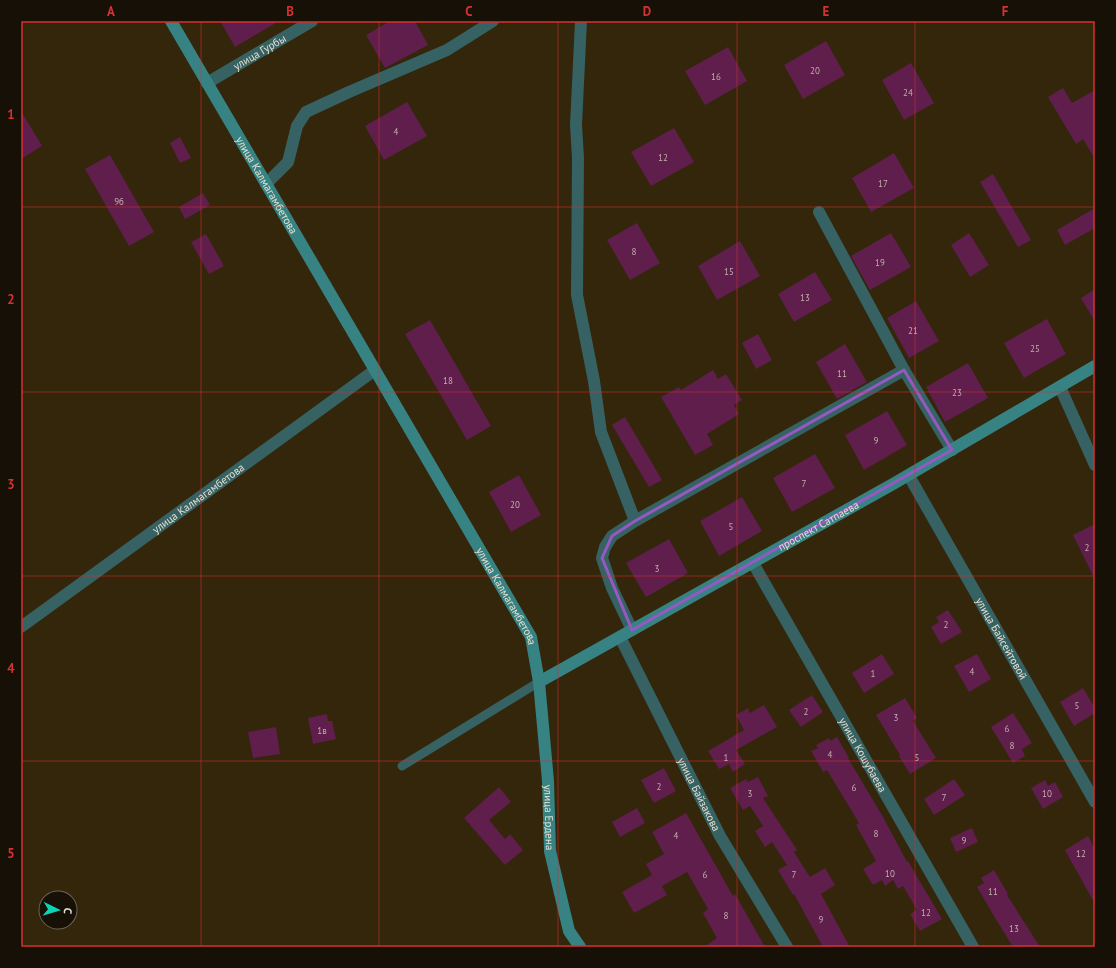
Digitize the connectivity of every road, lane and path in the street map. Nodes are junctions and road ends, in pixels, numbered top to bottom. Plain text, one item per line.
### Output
1 (171, 21) edge
2 (312, 21) edge
3 (493, 21) edge
4 (581, 21) edge
5 (207, 83) junction
6 (266, 184) junction
7 (819, 212) dead end
8 (1095, 366) edge
9 (375, 370) junction
10 (904, 370) junction
11 (1060, 387) junction
12 (952, 450) junction
13 (1095, 465) edge
14 (909, 476) junction
15 (634, 521) junction
16 (753, 563) junction
17 (21, 627) edge
18 (632, 630) junction
19 (620, 637) junction
20 (539, 682) junction
21 (402, 766) dead end
22 (1095, 802) edge
23 (580, 947) edge
24 (787, 947) edge
25 (973, 947) edge

1 - 5 street, улица Калмагамбетова
2 - 5 street, улица Гурбы
3 - 6 street
4 - 15 street
5 - 6 street, улица Калмагамбетова
6 - 9 street, улица Калмагамбетова
7 - 10 street
8 - 11 street, проспект Сатпаева
9 - 17 street, улица Калмагамбетова
9 - 20 street, улица Калмагамбетова
10 - 12 street
10 - 15 street
11 - 12 street, проспект Сатпаева
11 - 13 street
12 - 14 street, проспект Сатпаева
14 - 16 street, проспект Сатпаева
14 - 22 street, улица Байсейтовой
15 - 18 street
16 - 18 street, проспект Сатпаева
16 - 25 street, улица Кошубаева
18 - 19 street, проспект Сатпаева
19 - 20 street, проспект Сатпаева
19 - 24 street, улица Байзакова
20 - 21 lane
20 - 23 street, улица Ердена

